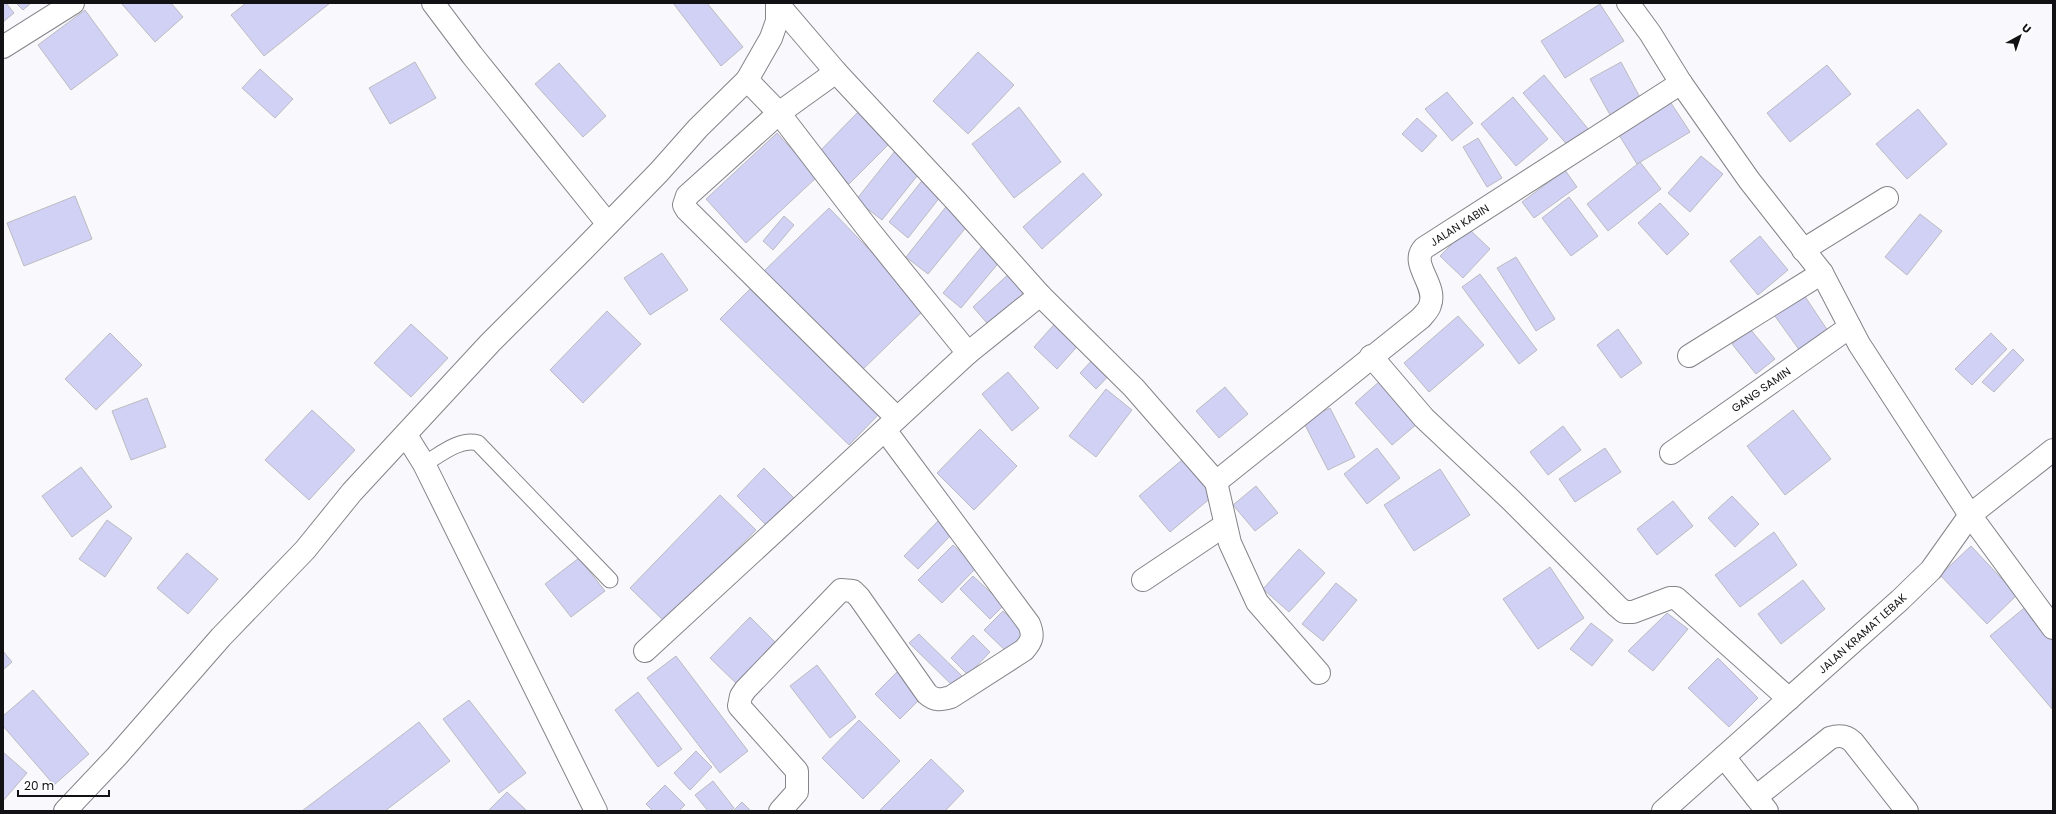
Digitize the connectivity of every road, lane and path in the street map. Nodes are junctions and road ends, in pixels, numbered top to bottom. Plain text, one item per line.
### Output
1 (73, 3) edge
2 (433, 3) edge
3 (777, 3) edge
4 (1628, 3) edge
5 (3, 47) edge
6 (836, 72) junction
7 (747, 80) junction
8 (1681, 83) junction
9 (779, 113) junction
10 (1887, 198) dead end
11 (608, 224) junction
12 (1803, 250) junction
13 (1822, 273) junction
14 (1040, 295) junction
15 (1850, 327) junction
16 (968, 353) junction
17 (1371, 356) junction
18 (1689, 356) dead end
19 (891, 424) junction
20 (406, 435) junction
21 (2053, 450) edge
22 (1671, 453) dead end
23 (424, 464) junction
24 (1216, 482) junction
25 (1970, 515) junction
26 (1225, 525) junction
27 (610, 580) dead end
28 (1143, 580) dead end
29 (2053, 628) edge
30 (645, 651) dead end
31 (1319, 673) dead end
32 (1789, 699) junction
33 (1724, 757) junction
34 (1762, 804) edge
35 (65, 811) edge
36 (596, 811) edge
37 (780, 811) edge
38 (1663, 811) edge
39 (1907, 811) edge

1 - 5 street
2 - 11 street
3 - 6 street
3 - 7 street
4 - 8 street
6 - 9 street
6 - 14 street
7 - 9 street
7 - 11 street
8 - 12 street
8 - 17 street, JALAN KABIN
9 - 16 street
9 - 19 street
10 - 12 street
11 - 20 street
12 - 13 street
13 - 15 street
13 - 18 street
14 - 16 street
14 - 24 street
15 - 22 street, GANG SAMIN
15 - 25 street
16 - 19 street
17 - 24 street, JALAN KABIN
17 - 32 street
19 - 30 street
19 - 37 street
20 - 23 street
20 - 35 street
21 - 25 street, JALAN KRAMAT LEBAK
23 - 27 lane
23 - 36 street
24 - 26 street
25 - 29 street
25 - 32 street, JALAN KRAMAT LEBAK
26 - 28 street
26 - 31 street
32 - 33 street, JALAN KRAMAT LEBAK
33 - 34 street
33 - 38 street, JALAN KRAMAT LEBAK
34 - 39 street

